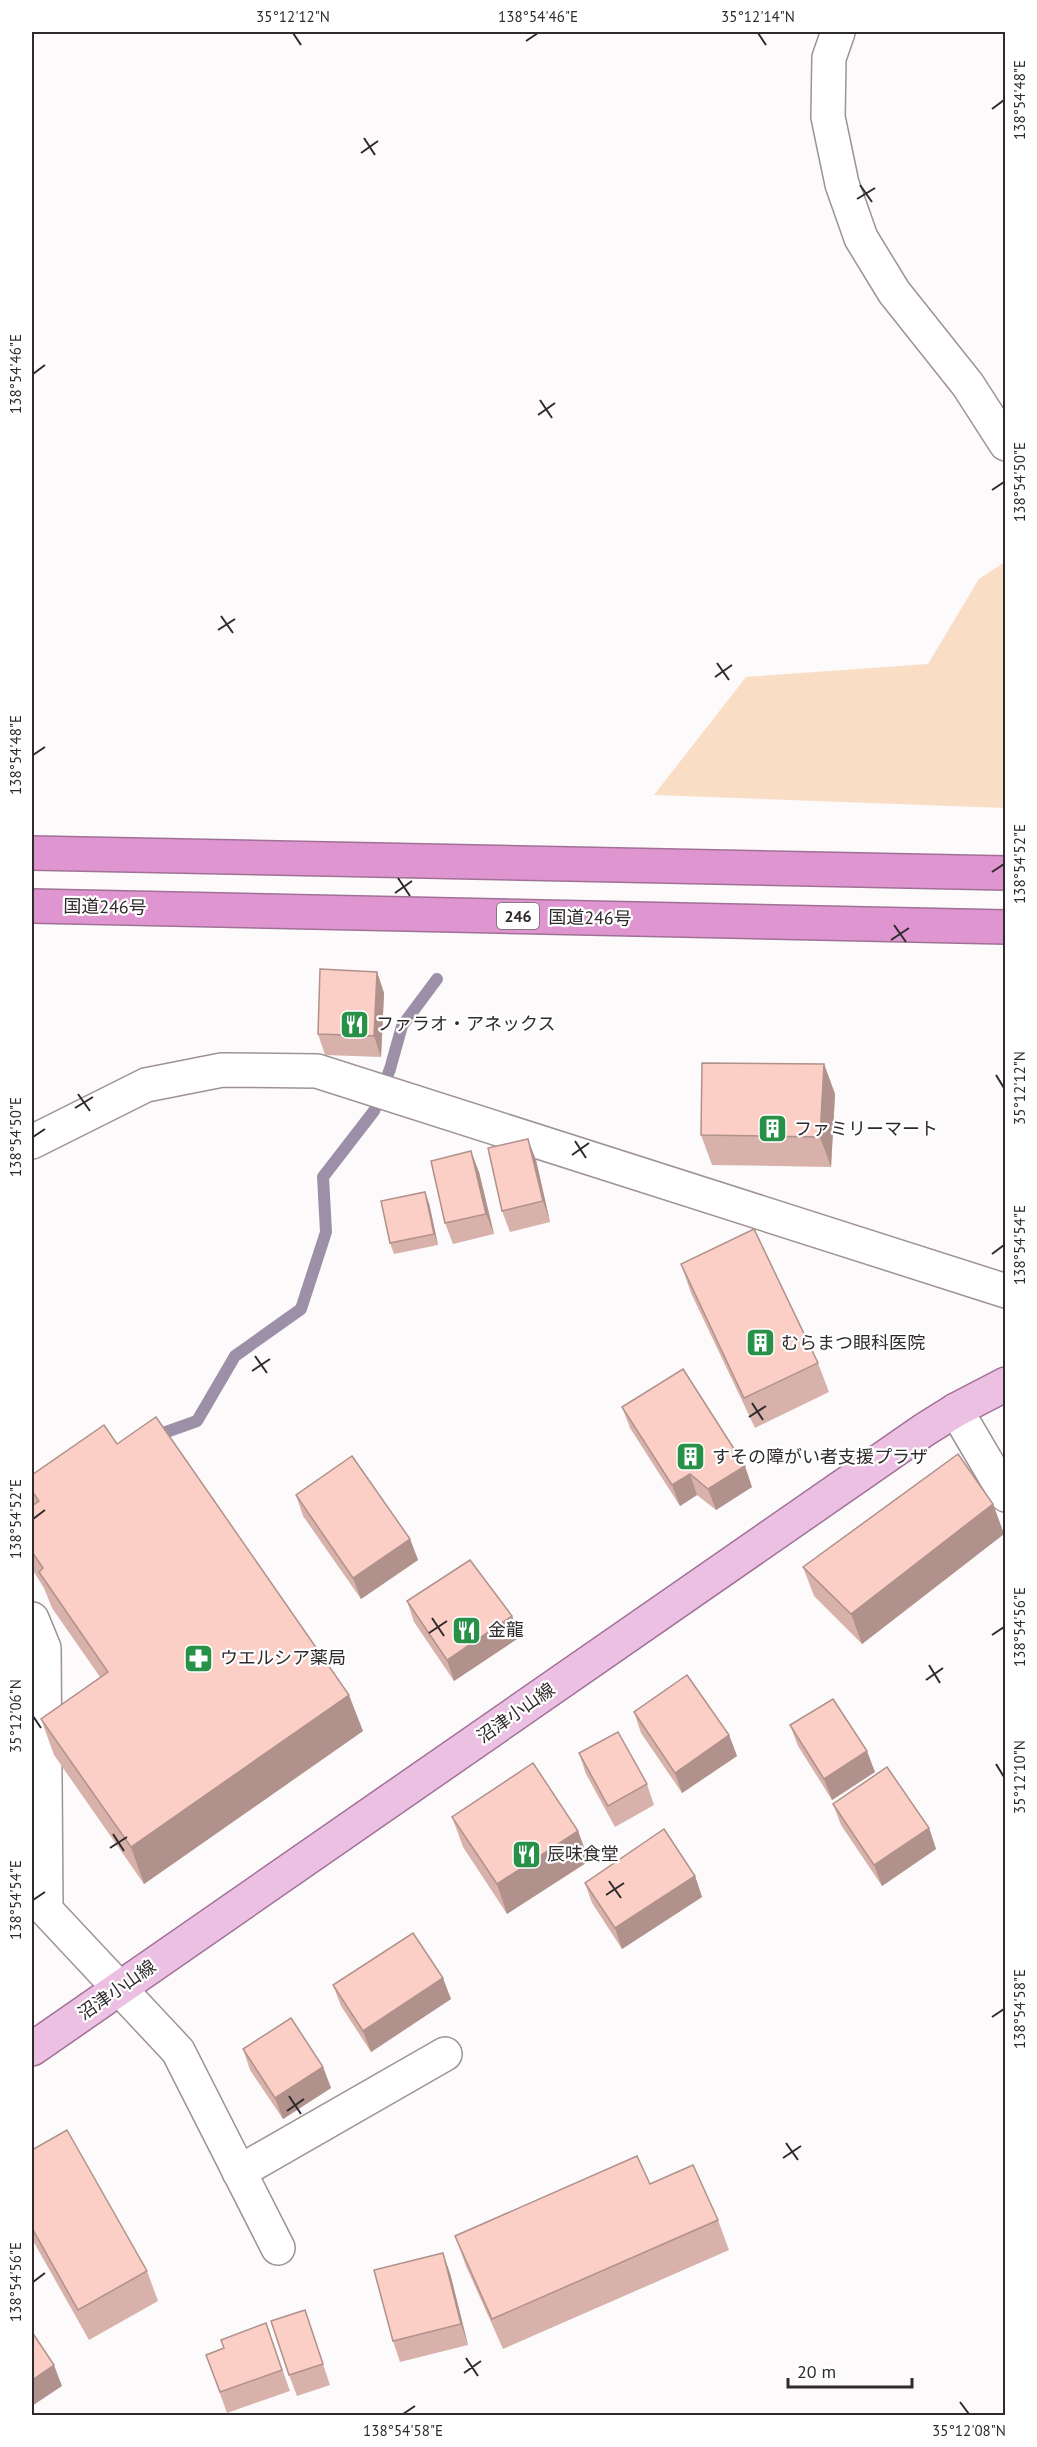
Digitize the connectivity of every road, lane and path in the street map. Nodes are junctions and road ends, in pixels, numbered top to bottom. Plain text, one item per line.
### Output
1 (838, 32) edge
2 (1005, 444) edge
3 (32, 853) edge
4 (1005, 873) edge
5 (32, 906) edge
6 (1005, 927) edge
7 (32, 1142) edge
8 (1005, 1292) edge
9 (1005, 1384) edge
10 (956, 1410) junction
11 (1005, 1495) edge
12 (32, 1619) edge
13 (119, 1988) junction
14 (32, 2049) edge
15 (445, 2055) dead end
16 (239, 2172) junction
17 (278, 2248) dead end

1 - 2 street
3 - 4 highway
5 - 6 highway, 国道246号 / 246
7 - 8 street
9 - 10 main road, 沼津小山線
10 - 11 street
10 - 13 main road, 沼津小山線
12 - 13 street
13 - 14 main road, 沼津小山線
13 - 16 street
15 - 16 street
16 - 17 street

